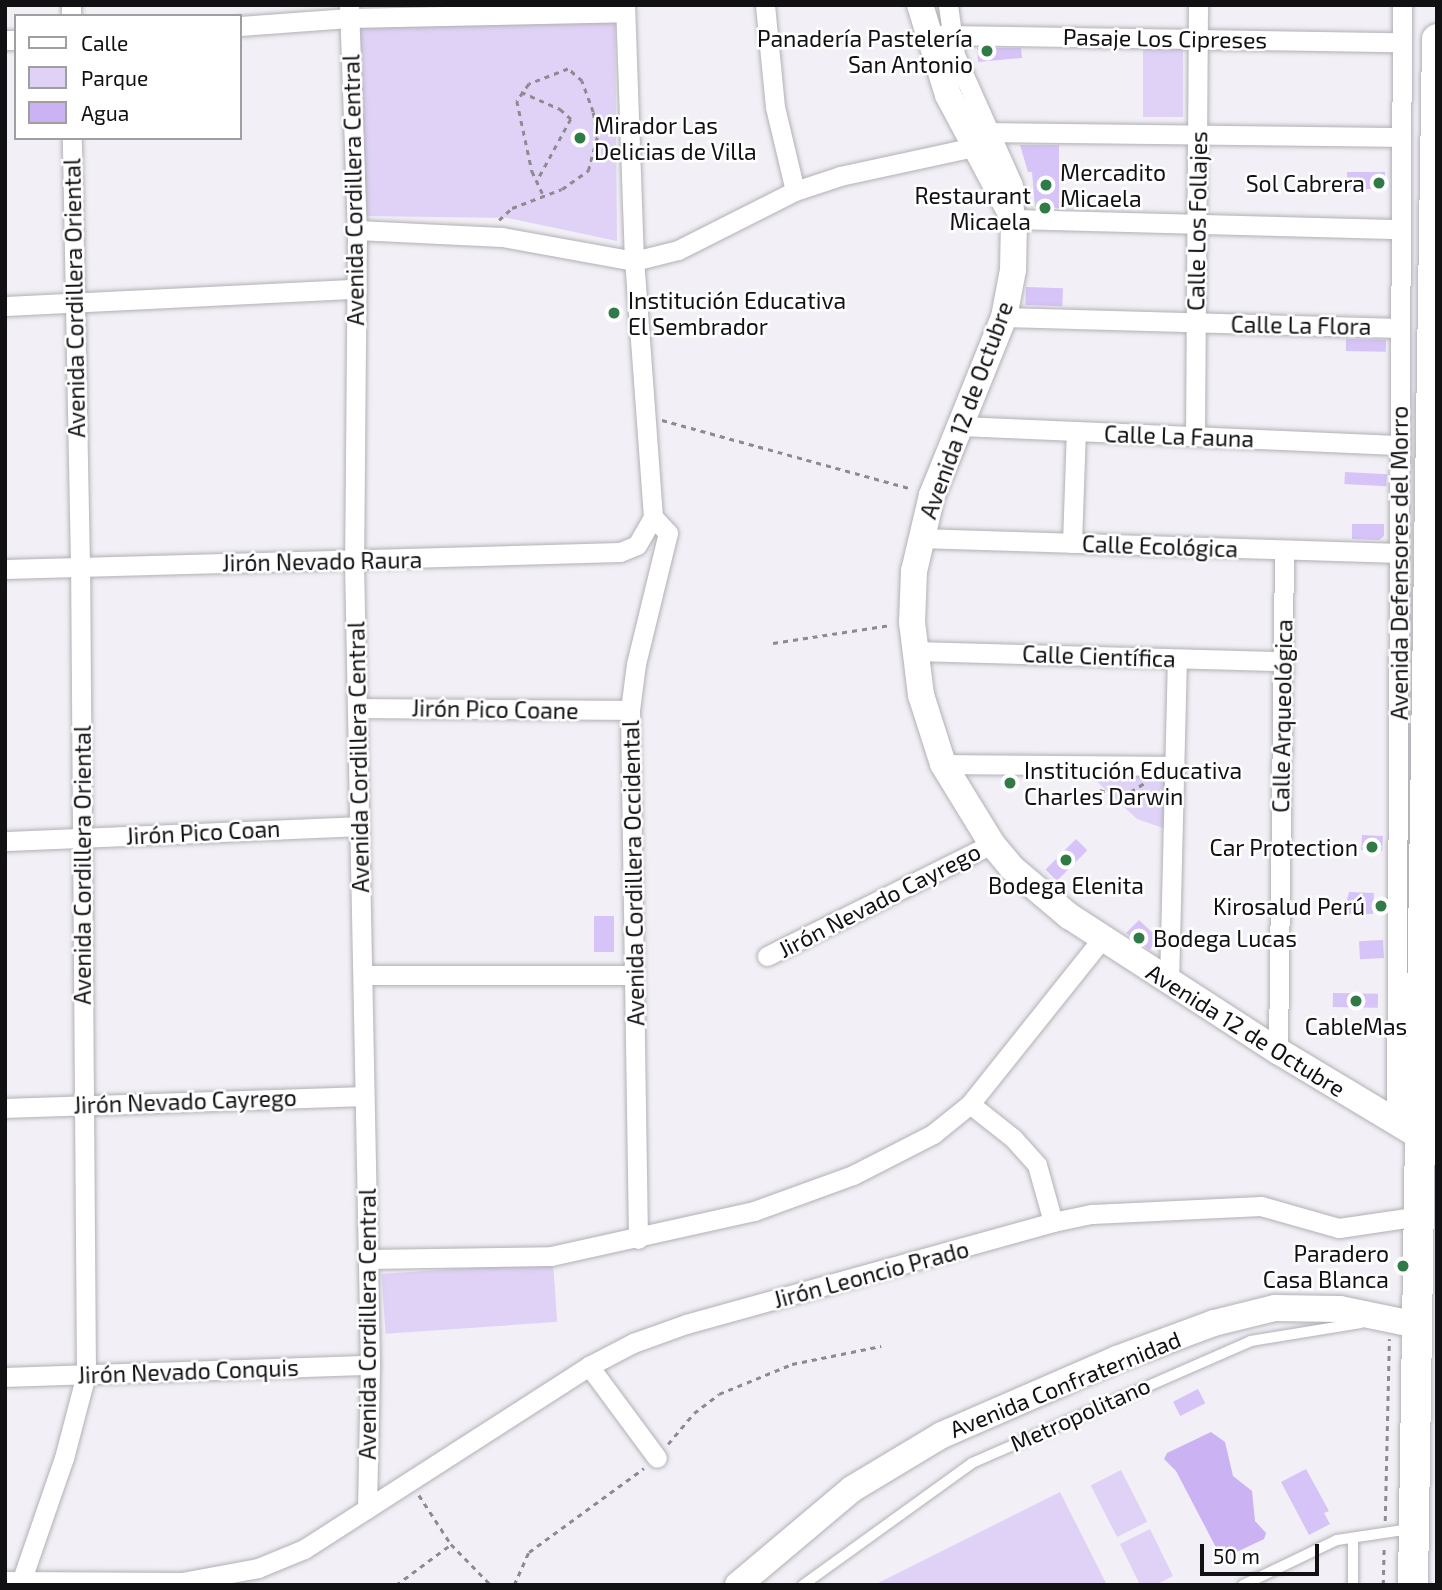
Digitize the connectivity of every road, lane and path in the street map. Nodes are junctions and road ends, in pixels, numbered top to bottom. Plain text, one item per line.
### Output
1 (765, 5) edge
2 (920, 5) edge
3 (948, 5) edge
4 (1198, 5) edge
5 (1402, 5) edge
6 (625, 9) edge
7 (349, 12) edge
8 (242, 26) edge
9 (939, 35) junction
10 (1198, 39) junction
11 (1437, 39) edge
12 (1402, 42) junction
13 (520, 92) junction
14 (1197, 134) junction
15 (1396, 136) junction
16 (983, 139) junction
17 (72, 140) edge
18 (537, 181) junction
19 (795, 191) junction
20 (543, 195) junction
21 (1014, 219) junction
22 (1196, 223) junction
23 (1401, 229) junction
24 (356, 230) junction
25 (497, 237) junction
26 (634, 261) junction
27 (357, 289) junction
28 (72, 305) junction
29 (5, 306) edge
30 (1004, 317) junction
31 (1196, 322) junction
32 (1400, 328) junction
33 (1400, 401) junction
34 (1434, 403) edge
35 (648, 416) junction
36 (959, 426) junction
37 (1076, 431) junction
38 (1195, 436) junction
39 (1399, 445) junction
40 (932, 495) junction
41 (653, 517) junction
42 (920, 538) junction
43 (1072, 543) junction
44 (1284, 550) junction
45 (1399, 554) junction
46 (354, 561) junction
47 (80, 565) junction
48 (5, 569) edge
49 (912, 622) junction
50 (773, 643) dead end
51 (915, 651) junction
52 (1177, 659) junction
53 (1283, 661) junction
54 (359, 708) junction
55 (630, 710) junction
56 (943, 764) junction
57 (1155, 766) junction
58 (1175, 766) junction
59 (1100, 790) dead end
60 (359, 826) junction
61 (81, 838) junction
62 (5, 841) edge
63 (992, 844) junction
64 (1101, 940) junction
65 (766, 956) dead end
66 (363, 975) junction
67 (634, 975) junction
68 (1169, 983) junction
69 (1278, 1051) junction
70 (364, 1096) junction
71 (85, 1104) junction
72 (970, 1104) junction
73 (5, 1108) edge
74 (1396, 1121) junction
75 (1429, 1138) edge
76 (1419, 1216) junction
77 (1052, 1222) junction
78 (638, 1240) junction
79 (368, 1259) junction
80 (1415, 1323) edge
81 (881, 1346) dead end
82 (370, 1365) junction
83 (589, 1366) junction
84 (86, 1374) junction
85 (5, 1377) edge
86 (657, 1458) junction
87 (410, 1481) junction
88 (367, 1509) junction
89 (1414, 1529) junction
90 (1353, 1538) junction
91 (451, 1544) junction
92 (13, 1582) edge
93 (397, 1585) edge
94 (491, 1585) edge
95 (514, 1585) edge
96 (738, 1585) edge
97 (803, 1585) edge
98 (1243, 1585) edge
99 (1353, 1585) edge
100 (1413, 1585) edge

1 - 19 street
2 - 9 street
3 - 9 street
4 - 10 street, Calle Los Follajes
5 - 12 street, Avenida Defensores del Morro
6 - 7 street
6 - 26 street, Avenida Cordillera Occidental
7 - 8 street
7 - 24 street, Avenida Cordillera Central
9 - 10 street, Pasaje Los Cipreses
9 - 16 street
10 - 12 street, Pasaje Los Cipreses
10 - 14 street, Calle Los Follajes
11 - 34 main road
12 - 15 street, Avenida Defensores del Morro
13 - 18 path
13 - 18 path
13 - 20 path
14 - 15 street
14 - 16 street
14 - 22 street, Calle Los Follajes
15 - 23 street, Avenida Defensores del Morro
16 - 19 street
16 - 21 street
17 - 28 street, Avenida Cordillera Oriental
18 - 20 path
19 - 26 street
20 - 25 path
21 - 22 street
21 - 30 street, Avenida 12 de Octubre
22 - 23 street
22 - 31 street, Calle Los Follajes
23 - 32 street, Avenida Defensores del Morro
24 - 25 street
24 - 27 street, Avenida Cordillera Central
25 - 26 street
26 - 35 street, Avenida Cordillera Occidental
27 - 28 street
27 - 46 street, Avenida Cordillera Central
28 - 29 street
28 - 47 street, Avenida Cordillera Oriental
30 - 31 street, Calle La Flora
30 - 36 street, Avenida 12 de Octubre
31 - 32 street, Calle La Flora
31 - 38 street, Calle Los Follajes
32 - 33 street, Avenida Defensores del Morro
33 - 34 street
33 - 39 street, Avenida Defensores del Morro
34 - 75 main road
35 - 40 path
35 - 41 street, Avenida Cordillera Occidental
36 - 37 street, Calle La Fauna
36 - 40 street, Avenida 12 de Octubre
37 - 38 street, Calle La Fauna
37 - 43 street
38 - 39 street, Calle La Fauna
39 - 45 street, Avenida Defensores del Morro
40 - 42 street, Avenida 12 de Octubre
41 - 46 street, Jirón Nevado Raura
41 - 55 street, Avenida Cordillera Occidental
42 - 43 street, Calle Ecológica
42 - 49 street, Avenida 12 de Octubre
43 - 44 street, Calle Ecológica
44 - 45 street, Calle Ecológica
44 - 53 street, Calle Arqueológica
45 - 74 street, Avenida Defensores del Morro
46 - 47 street, Jirón Nevado Raura
46 - 54 street, Avenida Cordillera Central
47 - 48 street, Jirón Nevado Raura
47 - 61 street, Avenida Cordillera Oriental
49 - 50 path
49 - 51 street, Avenida 12 de Octubre
51 - 52 street, Calle Científica
51 - 56 street, Avenida 12 de Octubre
52 - 53 street, Calle Científica
52 - 58 street
53 - 69 street, Calle Arqueológica
54 - 55 street, Jirón Pico Coane
54 - 60 street, Avenida Cordillera Central
55 - 67 street, Avenida Cordillera Occidental
56 - 57 street
56 - 63 street, Avenida 12 de Octubre
57 - 58 street
57 - 59 path
58 - 68 street
60 - 61 street, Jirón Pico Coan
60 - 66 street, Avenida Cordillera Central
61 - 62 street, Jirón Pico Coan
61 - 71 street, Avenida Cordillera Oriental
63 - 64 street, Avenida 12 de Octubre
63 - 65 street, Jirón Nevado Cayrego
64 - 68 street, Avenida 12 de Octubre
64 - 72 street
66 - 67 street
66 - 70 street, Avenida Cordillera Central
67 - 78 street, Avenida Cordillera Occidental
68 - 69 street, Avenida 12 de Octubre
69 - 74 street, Avenida 12 de Octubre
70 - 71 street, Jirón Nevado Cayrego
70 - 79 street, Avenida Cordillera Central
71 - 73 street, Jirón Nevado Cayrego
71 - 84 street, Avenida Cordillera Oriental
72 - 77 street
72 - 78 street
74 - 75 street, Avenida 12 de Octubre
75 - 76 main road
76 - 77 street, Jirón Leoncio Prado
76 - 80 main road
77 - 83 street, Jirón Leoncio Prado
78 - 79 street
79 - 82 street, Avenida Cordillera Central
80 - 89 main road
80 - 96 street, Avenida Confraternidad
80 - 97 lane, Metropolitano
81 - 86 path
82 - 84 street, Jirón Nevado Conquis
82 - 88 street, Avenida Cordillera Central
83 - 86 street
83 - 87 street, Jirón Leoncio Prado
84 - 85 street, Jirón Nevado Conquis
84 - 92 street, Avenida Cordillera Oriental
86 - 95 path
87 - 88 street, Jirón Leoncio Prado
87 - 91 path
88 - 92 street, Jirón Leoncio Prado
89 - 90 lane
89 - 100 main road
90 - 98 lane
90 - 99 lane
91 - 93 path
91 - 94 path

